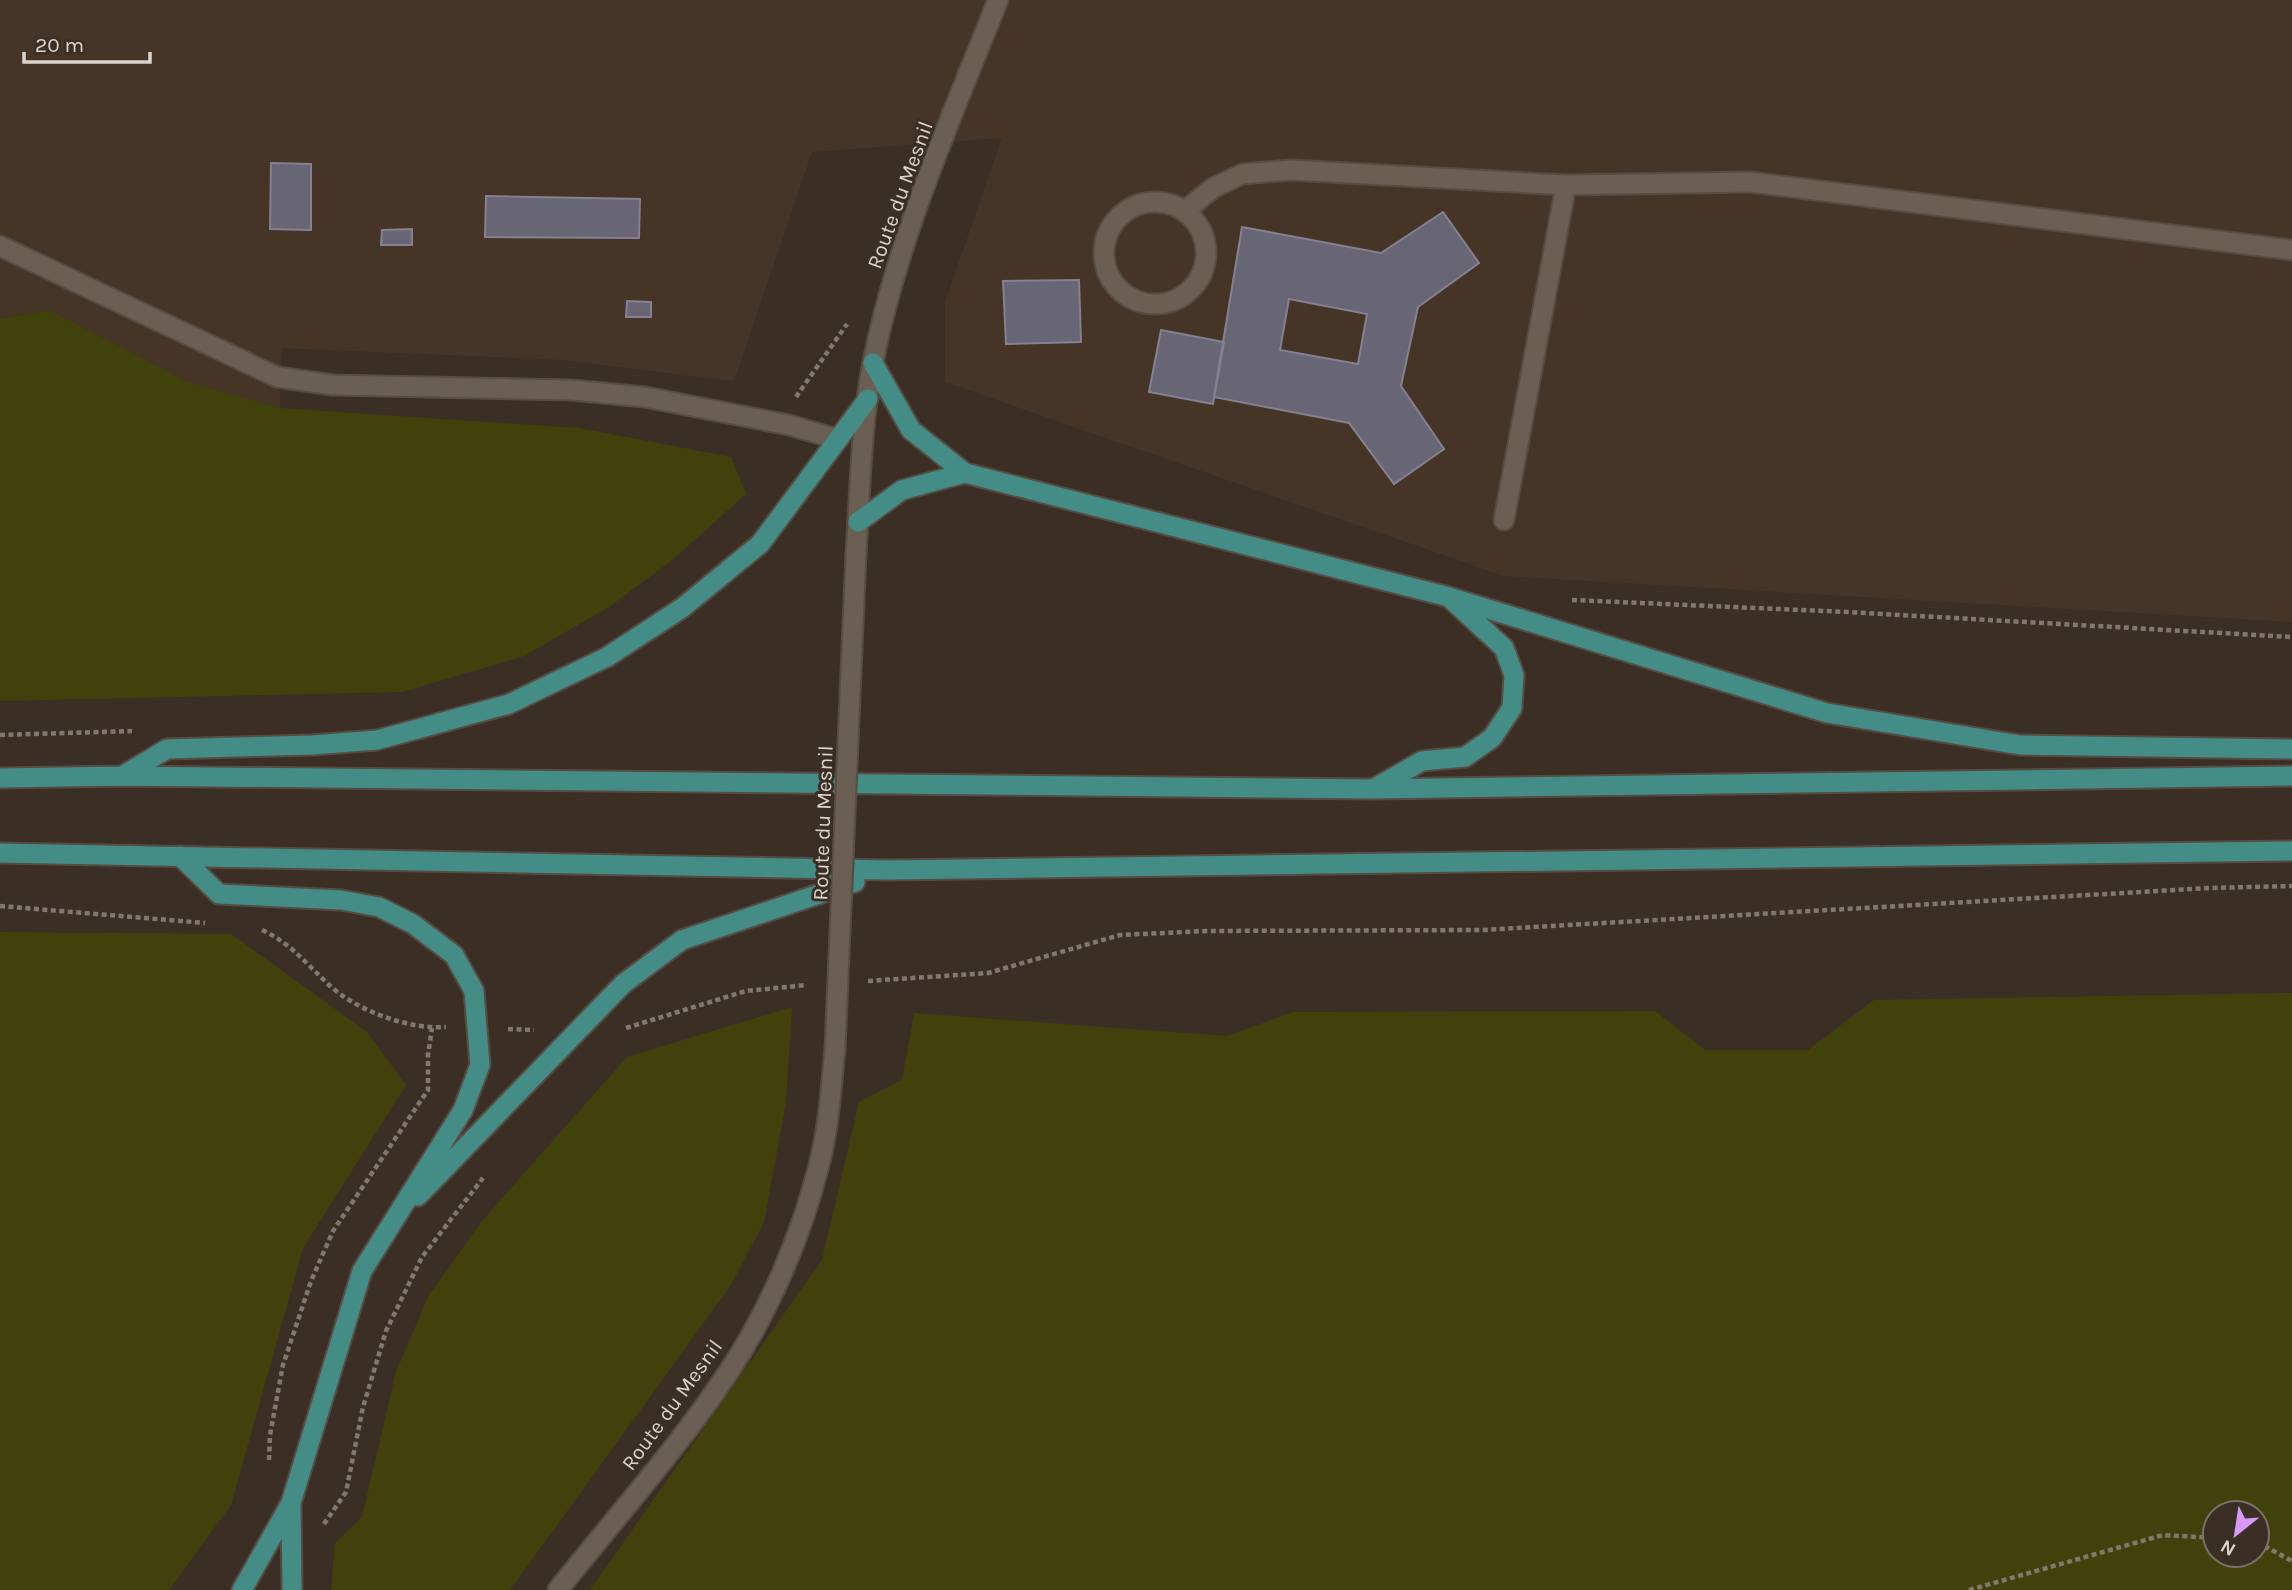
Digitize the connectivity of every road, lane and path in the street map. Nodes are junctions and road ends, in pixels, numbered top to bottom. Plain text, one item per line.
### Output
1 (998, 0) edge
2 (1566, 185) junction
3 (1185, 211) junction
4 (0, 246) edge
5 (2292, 250) edge
6 (873, 363) junction
7 (867, 399) junction
8 (837, 439) junction
9 (965, 473) junction
10 (1504, 520) dead end
11 (858, 522) junction
12 (1449, 597) junction
13 (137, 731) dead end
14 (0, 735) edge
15 (2292, 749) edge
16 (123, 776) junction
17 (2292, 776) edge
18 (0, 778) edge
19 (1373, 789) junction
20 (2292, 851) edge
21 (0, 853) edge
22 (180, 856) junction
23 (889, 870) junction
24 (2292, 886) edge
25 (0, 905) edge
26 (207, 923) dead end
27 (256, 927) dead end
28 (855, 982) dead end
29 (816, 985) dead end
30 (454, 1026) dead end
31 (625, 1028) dead end
32 (486, 1174) dead end
33 (393, 1222) junction
34 (291, 1503) junction
35 (2201, 1537) edge
36 (2271, 1550) edge
37 (2292, 1561) edge
38 (292, 1562) junction
39 (242, 1590) edge
40 (292, 1590) edge
41 (558, 1590) edge
42 (1969, 1590) edge

1 - 6 street, Route du Mesnil
2 - 3 street
2 - 5 street
2 - 10 street
3 - 3 street
4 - 8 street
6 - 7 street, Route du Mesnil
6 - 9 main road
7 - 8 main road
7 - 11 street, Route du Mesnil
8 - 16 main road
9 - 11 main road
9 - 12 main road
11 - 41 street, Route du Mesnil, bridge
12 - 15 main road
12 - 19 main road
13 - 14 path
16 - 18 main road
16 - 19 main road
17 - 19 main road
20 - 23 main road
21 - 22 main road
22 - 23 main road
22 - 33 main road
23 - 33 main road
24 - 28 path
25 - 26 path
27 - 30 path
29 - 31 path
32 - 38 path
33 - 34 main road
34 - 38 main road
34 - 39 main road
35 - 42 path
36 - 37 path
38 - 40 main road

